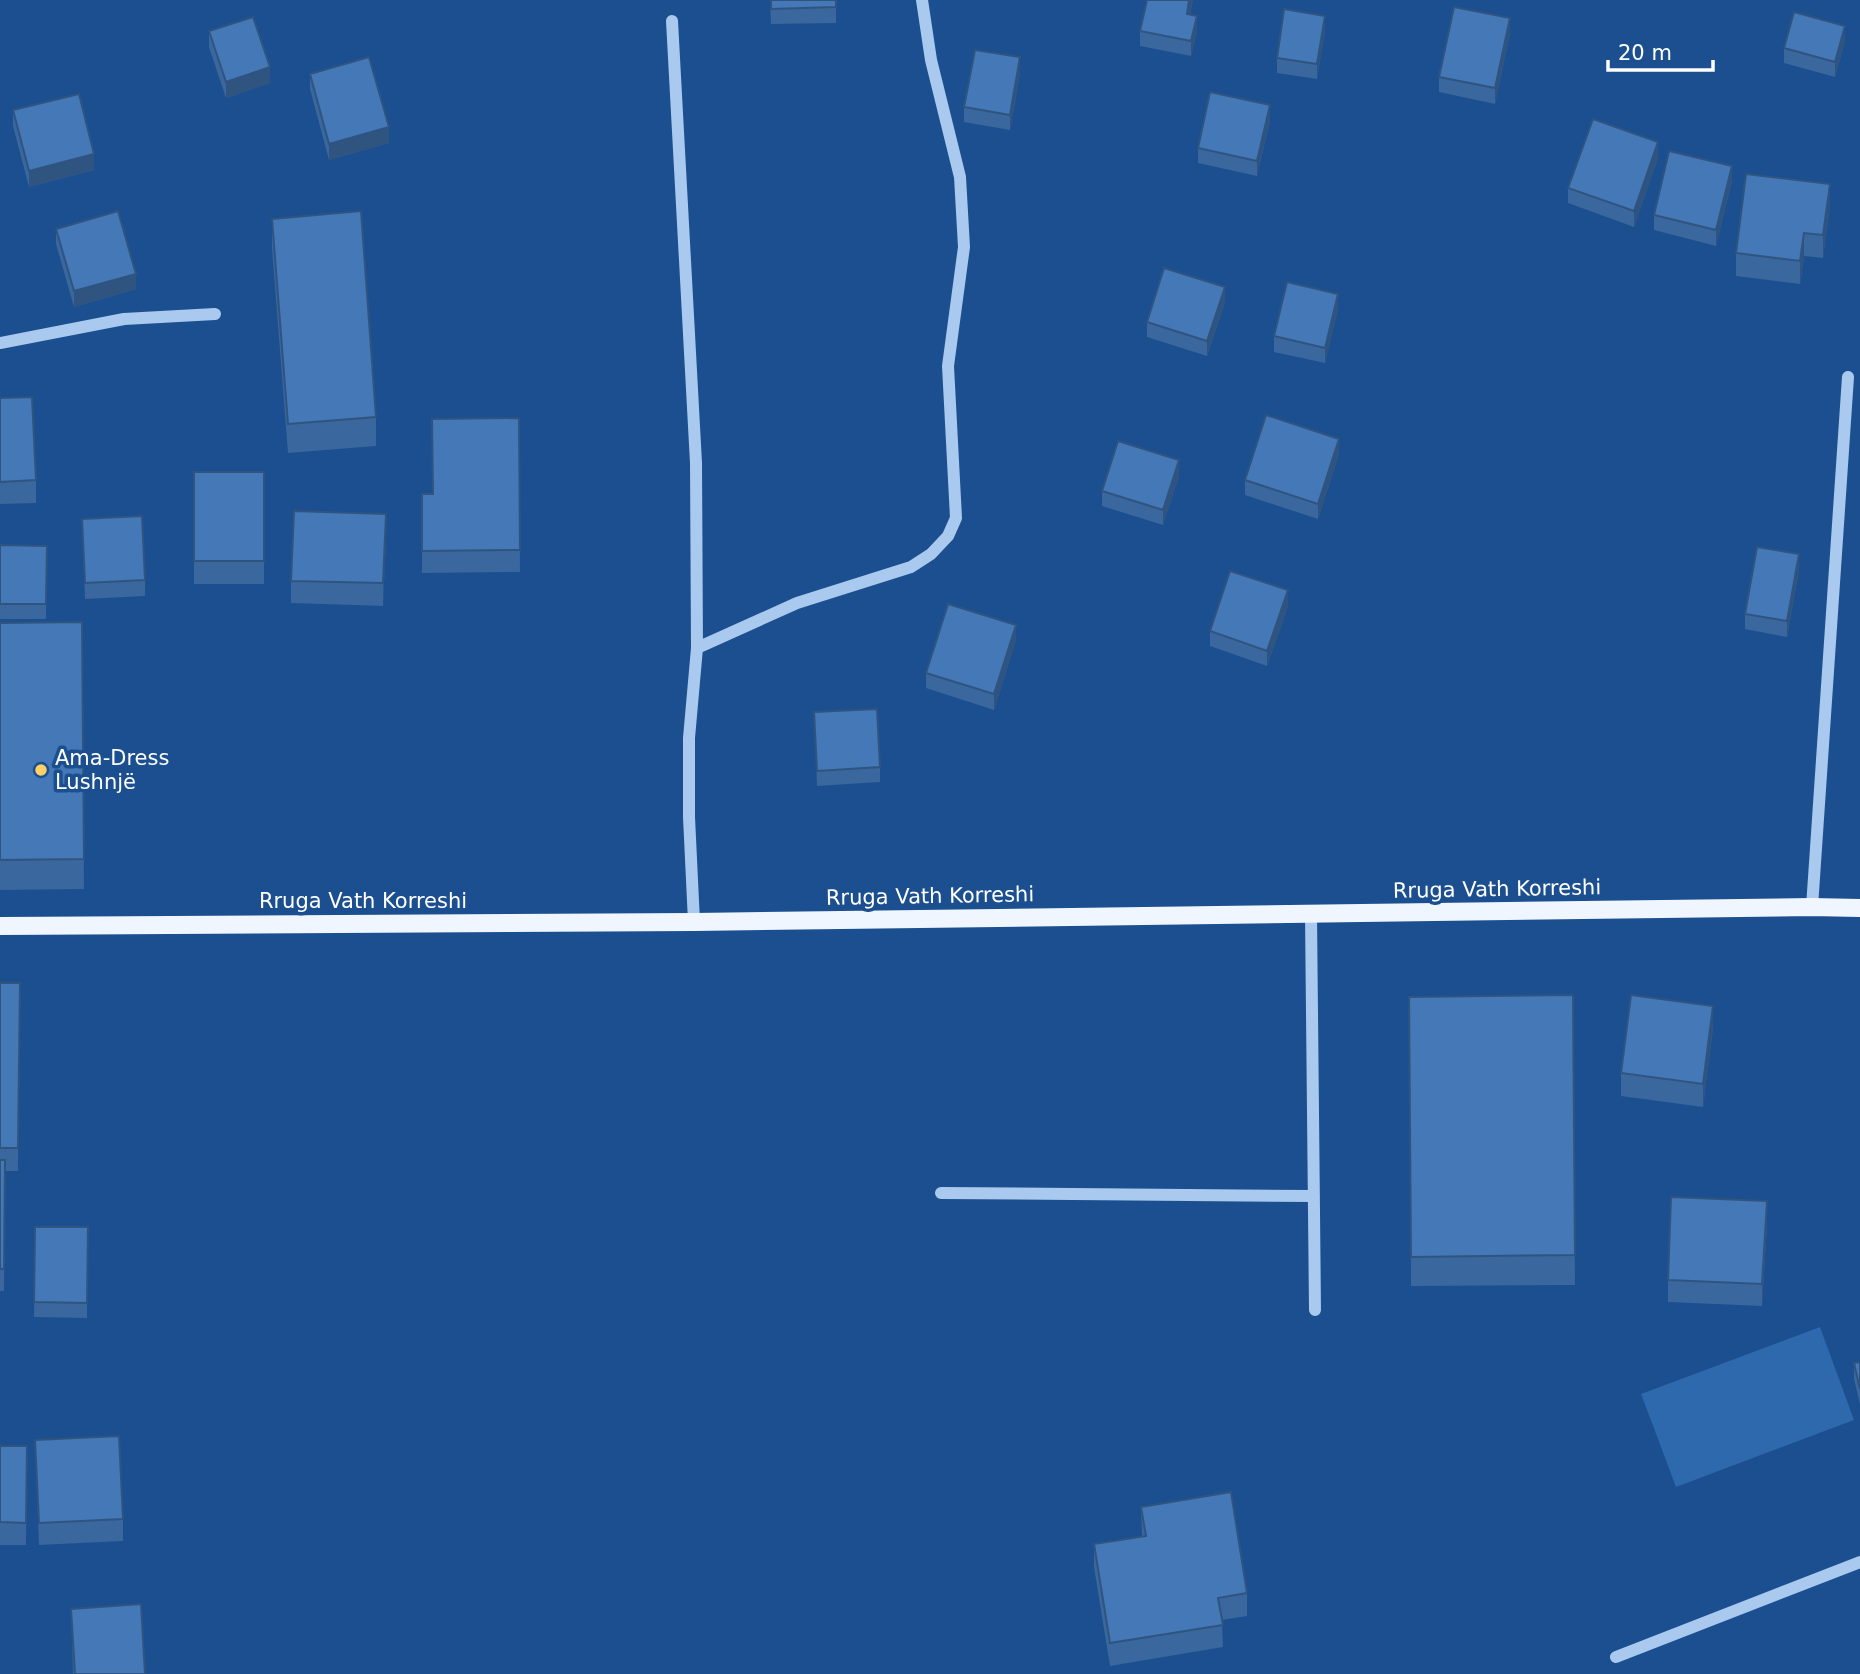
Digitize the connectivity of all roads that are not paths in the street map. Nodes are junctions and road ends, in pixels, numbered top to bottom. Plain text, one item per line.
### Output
1 (922, 0) edge
2 (672, 21) dead end
3 (215, 314) dead end
4 (0, 343) edge
5 (1848, 377) dead end
6 (697, 648) junction
7 (1812, 907) junction
8 (1860, 908) edge
9 (1311, 914) junction
10 (694, 922) junction
11 (0, 926) edge
12 (941, 1193) dead end
13 (1314, 1196) junction
14 (1315, 1310) dead end
15 (1860, 1562) edge
16 (1616, 1657) dead end

1 - 6 street
2 - 6 street
3 - 4 street
5 - 7 street
6 - 10 street
7 - 8 main road, Rruga Vath Korreshi
7 - 9 main road, Rruga Vath Korreshi
9 - 10 main road, Rruga Vath Korreshi
9 - 13 street
10 - 11 main road, Rruga Vath Korreshi
12 - 13 street
13 - 14 street
15 - 16 street

